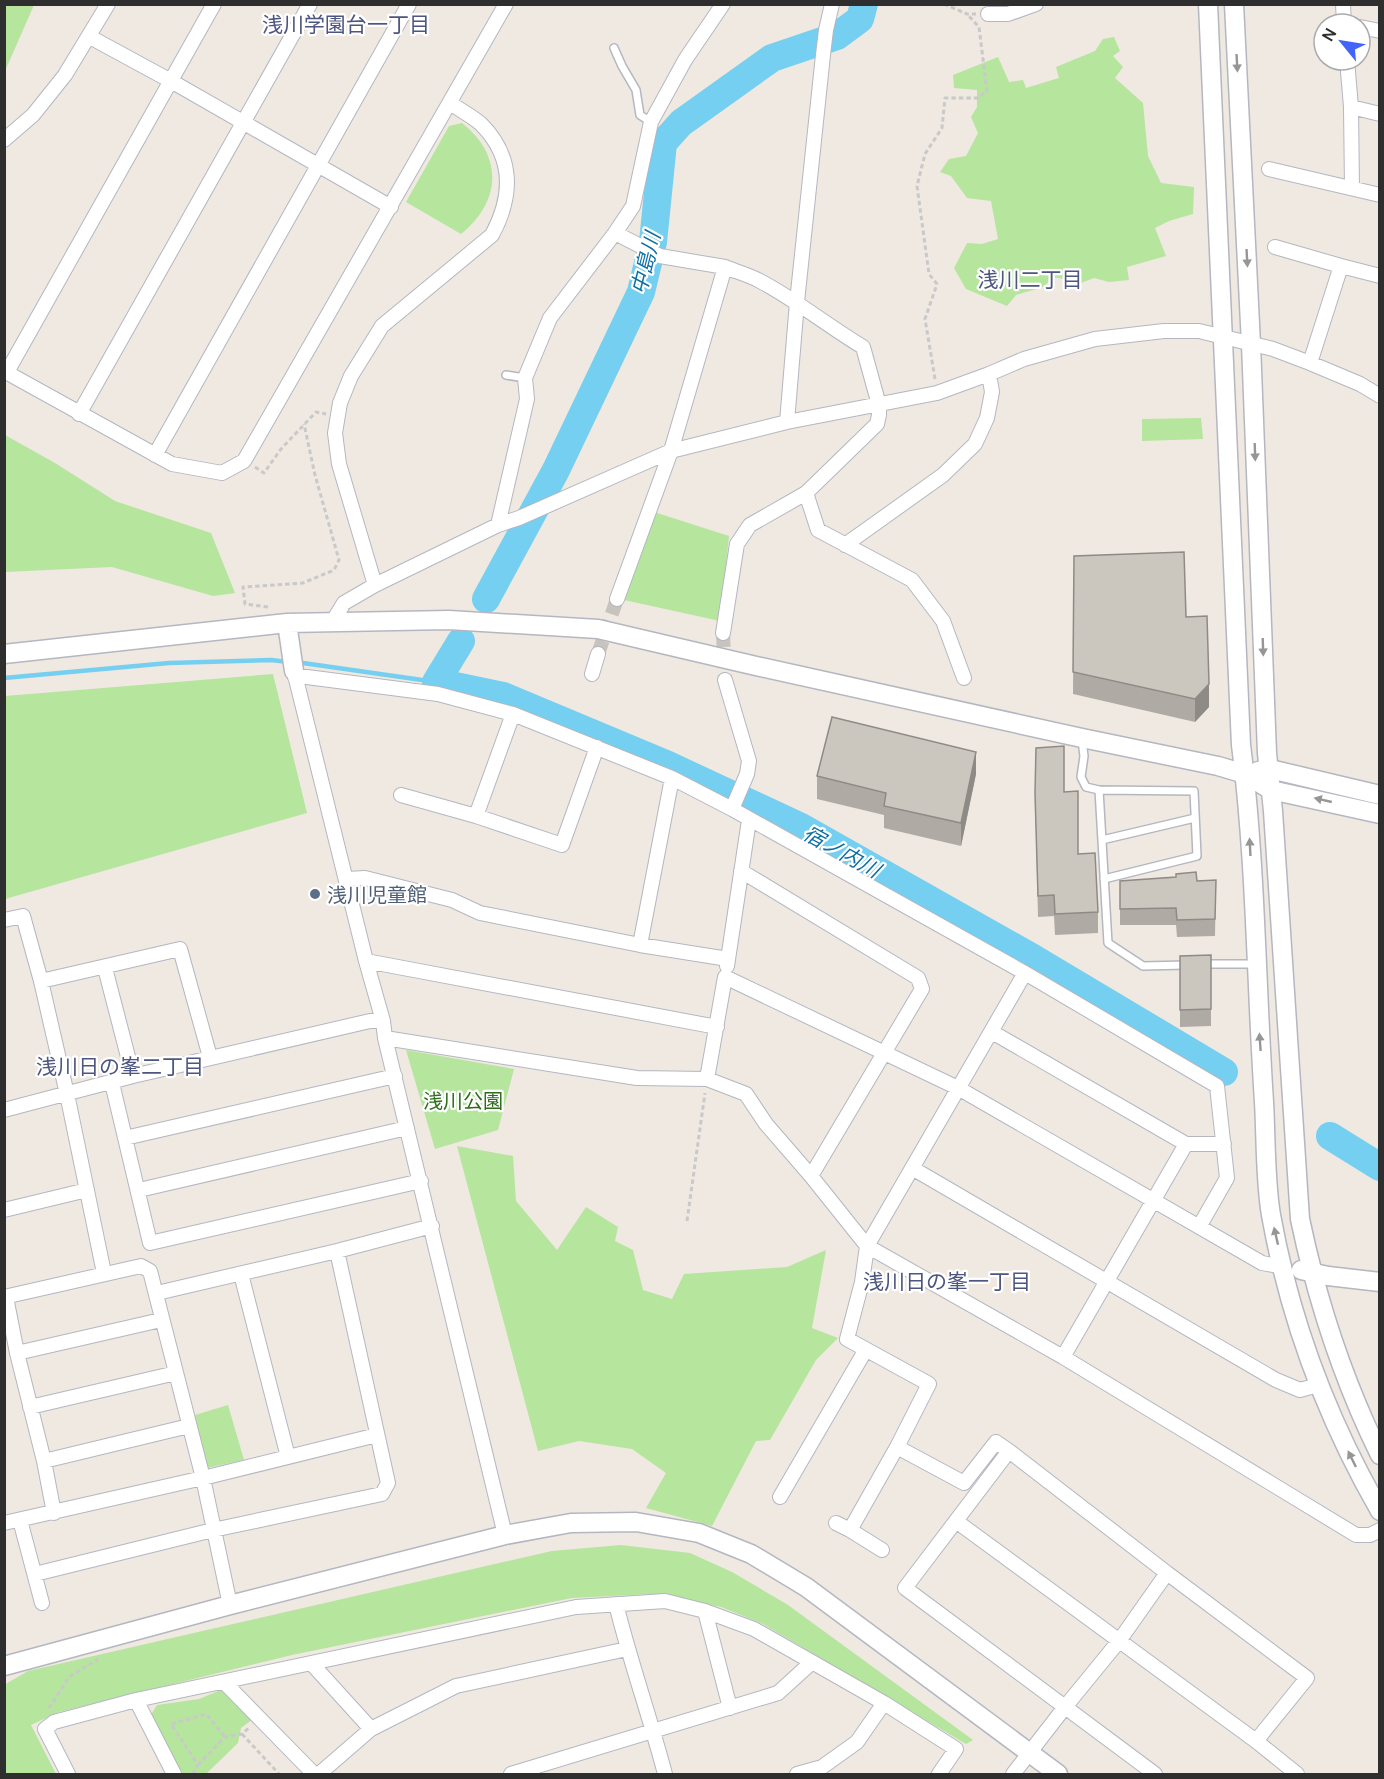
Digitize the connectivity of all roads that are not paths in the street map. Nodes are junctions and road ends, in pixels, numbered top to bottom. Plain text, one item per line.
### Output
1 (108, 4) edge
2 (214, 4) edge
3 (310, 4) edge
4 (409, 4) edge
5 (506, 4) edge
6 (723, 4) edge
7 (832, 4) edge
8 (1208, 4) edge
9 (1234, 4) edge
10 (1028, 6) edge
11 (988, 14) road end
12 (90, 37) junction
13 (614, 48) dead end
14 (1348, 72) edge
15 (171, 81) junction
16 (450, 103) junction
17 (1351, 107) junction
18 (1380, 114) edge
19 (651, 122) junction
20 (243, 124) junction
21 (4, 140) edge
22 (318, 165) junction
23 (1269, 169) dead end
24 (1352, 188) junction
25 (1380, 195) edge
26 (391, 207) junction
27 (615, 233) junction
28 (1275, 248) dead end
29 (1341, 266) junction
30 (725, 267) junction
31 (1380, 276) edge
32 (797, 302) junction
33 (1222, 337) junction
34 (1251, 344) junction
35 (1310, 363) junction
36 (6, 371) edge
37 (989, 374) junction
38 (506, 375) dead end
39 (525, 378) junction
40 (1380, 396) edge
41 (879, 405) junction
42 (79, 414) junction
43 (787, 422) junction
44 (671, 451) junction
45 (155, 455) junction
46 (806, 493) junction
47 (498, 525) junction
48 (845, 545) junction
49 (375, 585) junction
50 (617, 599) tunnel mouth
51 (333, 621) junction
52 (287, 623) junction
53 (723, 633) tunnel mouth
54 (4, 654) edge
55 (598, 654) tunnel mouth
56 (293, 668) junction
57 (592, 674) dead end
58 (964, 678) dead end
59 (725, 680) tunnel mouth
60 (513, 714) junction
61 (1082, 738) junction
62 (597, 747) junction
63 (1270, 769) junction
64 (1245, 774) junction
65 (672, 778) junction
66 (1099, 790) junction
67 (1271, 790) junction
68 (401, 795) dead end
69 (1380, 795) edge
70 (733, 805) junction
71 (1380, 814) edge
72 (476, 816) junction
73 (1195, 818) junction
74 (749, 820) junction
75 (1102, 840) junction
76 (741, 871) junction
77 (347, 879) junction
78 (1104, 879) junction
79 (4, 920) edge
80 (640, 945) junction
81 (728, 959) junction
82 (366, 961) junction
83 (1256, 964) junction
84 (105, 968) junction
85 (1024, 973) junction
86 (725, 977) junction
87 (41, 981) junction
88 (383, 1021) junction
89 (717, 1027) junction
90 (992, 1032) junction
91 (386, 1038) junction
92 (885, 1053) junction
93 (210, 1057) junction
94 (133, 1076) junction
95 (395, 1076) junction
96 (707, 1079) junction
97 (112, 1083) junction
98 (958, 1088) junction
99 (68, 1094) junction
100 (4, 1110) edge
101 (407, 1128) junction
102 (125, 1138) junction
103 (1186, 1144) junction
104 (1224, 1144) junction
105 (912, 1168) junction
106 (811, 1176) junction
107 (421, 1180) junction
108 (87, 1190) junction
109 (139, 1190) junction
110 (1154, 1202) junction
111 (4, 1210) edge
112 (432, 1226) junction
113 (1199, 1227) junction
114 (867, 1246) junction
115 (337, 1251) junction
116 (1284, 1267) junction
117 (1311, 1272) junction
118 (104, 1273) junction
119 (241, 1274) junction
120 (1107, 1281) junction
121 (1380, 1282) edge
122 (157, 1293) junction
123 (5, 1297) edge
124 (162, 1320) junction
125 (864, 1350) junction
126 (17, 1353) junction
127 (1064, 1357) junction
128 (176, 1372) junction
129 (1318, 1385) junction
130 (30, 1407) junction
131 (189, 1426) junction
132 (377, 1435) junction
133 (897, 1447) junction
134 (1010, 1451) junction
135 (1380, 1455) edge
136 (288, 1457) junction
137 (44, 1461) junction
138 (203, 1478) junction
139 (780, 1497) dead end
140 (1380, 1511) edge
141 (54, 1513) junction
142 (20, 1520) junction
143 (956, 1521) junction
144 (836, 1523) dead end
145 (4, 1524) edge
146 (213, 1530) junction
147 (850, 1530) junction
148 (1380, 1530) edge
149 (505, 1535) junction
150 (882, 1550) dead end
151 (1167, 1573) junction
152 (35, 1574) junction
153 (42, 1603) dead end
154 (616, 1604) junction
155 (230, 1605) junction
156 (705, 1611) junction
157 (1119, 1641) junction
158 (627, 1649) junction
159 (5, 1661) edge
160 (811, 1663) junction
161 (312, 1664) junction
162 (224, 1682) junction
163 (136, 1700) junction
164 (884, 1702) junction
165 (1065, 1707) junction
166 (730, 1708) junction
167 (371, 1729) junction
168 (654, 1732) junction
169 (1256, 1741) junction
170 (1029, 1753) junction
171 (68, 1774) edge
172 (174, 1774) edge
173 (314, 1774) edge
174 (319, 1774) edge
175 (511, 1774) edge
176 (665, 1774) edge
177 (796, 1774) edge
178 (939, 1774) edge
179 (1013, 1774) edge
180 (1058, 1774) edge
181 (1155, 1774) edge
182 (1297, 1774) edge

1 - 12 street
2 - 15 street
3 - 20 street
4 - 22 street
5 - 16 street
6 - 19 street
7 - 32 street
8 - 33 street
9 -> 34 street
10 - 11 street
12 - 15 street
12 - 21 street
13 - 19 lane
14 - 17 street
15 - 20 street
15 - 36 street
16 - 26 street
16 - 49 street
17 - 18 street
17 - 24 street
19 - 27 street
20 - 22 street
20 - 42 street
22 - 26 street
22 - 45 street
23 - 24 street
24 - 25 street
26 - 45 street
27 - 30 street
27 - 39 street
28 - 29 street
29 - 31 street
29 - 35 street
30 - 32 street
30 - 44 street
32 - 41 street
32 - 43 street
33 - 34 street
33 - 37 street
33 - 64 street
34 - 35 street
34 -> 63 street
35 - 40 street
36 - 42 street
37 - 41 street
37 - 48 street
38 - 39 lane
39 - 47 street
41 - 43 street
41 - 46 street
42 - 45 street
43 - 44 street
44 - 47 street
44 - 50 street
46 - 48 street
46 - 53 street
47 - 49 street
48 - 58 street
49 - 51 street
51 - 52 street
51 - 61 street
52 - 54 street
52 - 56 street
55 - 57 street
56 - 60 street
56 - 77 street
59 - 70 street
60 - 62 street
60 - 72 street
61 - 64 street
61 - 66 lane
62 - 65 street
62 - 72 street
63 - 64 street
63 - 67 street
63 - 69 street
64 - 67 street
83 -> 64 street
65 - 70 street
65 - 80 street
66 - 73 lane
66 - 75 lane
71 -> 67 street
67 - 117 street
68 - 72 street
70 - 74 street
73 - 75 lane
73 - 78 lane
74 - 76 street
74 - 85 street
75 - 78 lane
76 - 81 street
76 - 92 street
77 - 80 street
77 - 82 street
78 - 83 lane
79 - 87 street
80 - 81 street
81 - 86 street
82 - 88 street
82 - 89 street
116 -> 83 street
84 - 87 street
84 - 93 street
84 - 94 street
85 - 90 street
85 - 104 street
86 - 89 street
86 - 92 street
87 - 99 street
88 - 91 street
88 - 93 street
89 - 96 street
90 - 98 street
90 - 103 street
91 - 95 street
91 - 96 street
92 - 98 street
92 - 106 street
93 - 94 street
94 - 97 street
95 - 101 street
95 - 102 street
96 - 106 street
97 - 99 street
97 - 102 street
98 - 105 street
98 - 110 street
99 - 100 street
99 - 108 street
101 - 107 street
101 - 109 street
102 - 109 street
103 - 104 street
103 - 110 street
104 - 113 street
105 - 114 street
105 - 120 street
106 - 114 street
107 - 109 street
107 - 112 street
108 - 111 street
108 - 118 street
110 - 113 street
110 - 120 street
112 - 115 street
112 - 149 street
113 - 116 street
114 - 125 street
114 - 127 street
115 - 119 street
115 - 132 street
116 - 117 street
116 - 129 street
117 - 121 street
117 - 135 street
118 - 122 street
118 - 123 street
119 - 122 street
119 - 136 street
120 - 127 street
120 - 129 street
122 - 124 street
123 - 126 street
124 - 126 street
124 - 128 street
125 - 133 street
125 - 139 street
126 - 130 street
127 - 148 street
128 - 130 street
128 - 131 street
140 -> 129 street
130 - 137 street
131 - 137 street
131 - 138 street
132 - 136 street
132 - 146 street
133 - 134 street
133 - 147 street
134 - 143 street
134 - 151 street
136 - 138 street
137 - 141 street
138 - 141 street
138 - 146 street
141 - 142 street
142 - 145 street
142 - 152 street
143 - 157 street
143 - 165 street
144 - 147 street
146 - 152 street
146 - 155 street
147 - 150 street
149 - 155 street
149 - 170 street
151 - 157 street
151 - 169 street
152 - 153 street
154 - 156 street
154 - 158 street
154 - 161 street
155 - 159 street
156 - 160 street
156 - 166 street
157 - 165 street
157 - 169 street
158 - 167 street
158 - 168 street
160 - 164 street
160 - 166 street
161 - 162 street
161 - 167 street
162 - 163 street
162 - 173 street
163 - 171 street
163 - 172 street
164 - 177 street
164 - 178 street
165 - 170 street
165 - 181 street
166 - 168 street
167 - 174 street
168 - 175 street
168 - 176 street
169 - 182 street
170 - 179 street
170 - 180 street

